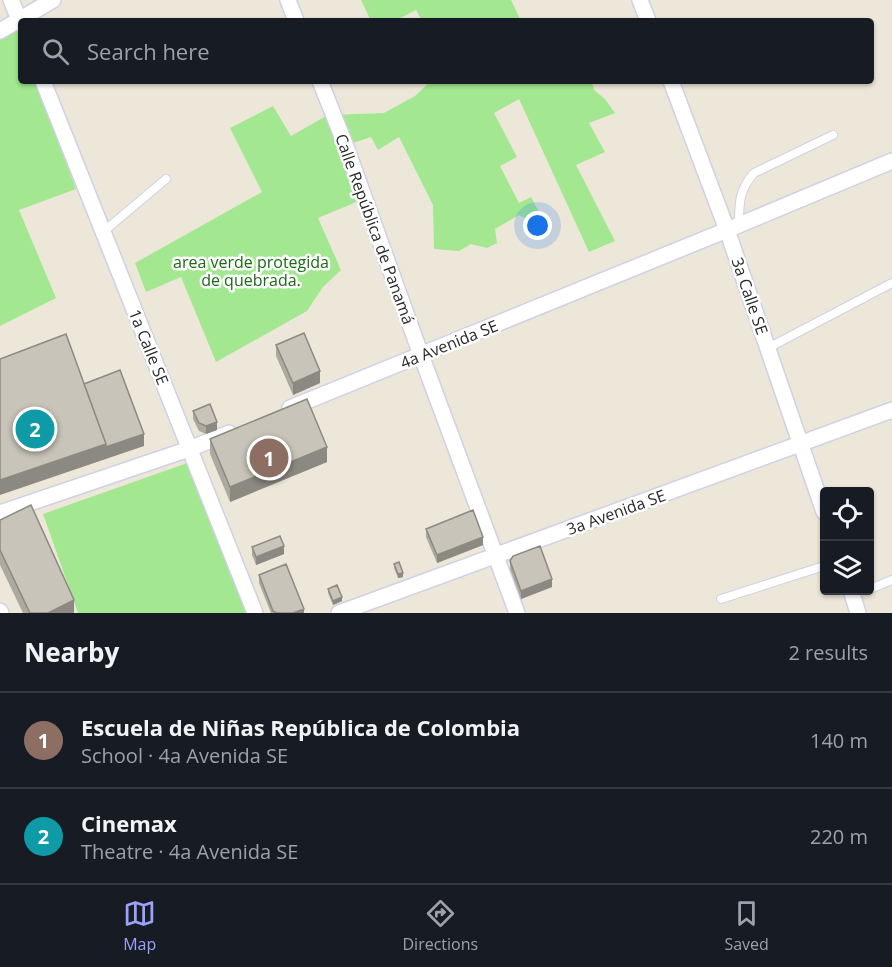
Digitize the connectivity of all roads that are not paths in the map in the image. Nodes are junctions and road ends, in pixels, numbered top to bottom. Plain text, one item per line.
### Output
1 (11, 0) edge
2 (53, 0) edge
3 (288, 0) edge
4 (640, 0) edge
5 (18, 18) edge
6 (26, 18) edge
7 (296, 18) edge
8 (647, 18) edge
9 (18, 23) edge
10 (0, 31) edge
11 (44, 84) edge
12 (321, 84) edge
13 (672, 84) edge
14 (833, 135) dead end
15 (892, 161) edge
16 (166, 180) dead end
17 (733, 228) junction
18 (103, 232) junction
19 (892, 283) edge
20 (768, 348) junction
21 (421, 355) junction
22 (892, 410) edge
23 (277, 413) edge
24 (244, 427) edge
25 (802, 444) junction
26 (189, 449) junction
27 (820, 497) edge
28 (0, 513) edge
29 (495, 557) junction
30 (820, 568) edge
31 (892, 580) edge
32 (874, 587) edge
33 (856, 595) edge
34 (721, 599) dead end
35 (255, 613) edge
36 (339, 613) edge
37 (517, 613) edge
38 (858, 613) edge

1 - 5 street
2 - 6 street
3 - 7 street
4 - 8 street
9 - 10 street
11 - 18 street, 1a Calle SE
12 - 21 street, Calle República de Panamá
13 - 17 street, 3a Calle SE
14 - 17 lane
15 - 17 street, 4a Avenida SE
16 - 18 lane
17 - 20 street, 3a Calle SE
17 - 21 street, 4a Avenida SE
18 - 26 street, 1a Calle SE
19 - 20 lane
20 - 25 street, 3a Calle SE
21 - 23 street, 4a Avenida SE
21 - 29 street, Calle República de Panamá
22 - 25 street, 3a Avenida SE
24 - 26 street
25 - 27 street, 3a Calle SE
25 - 29 street, 3a Avenida SE
26 - 28 street
26 - 35 street, 1a Calle SE
29 - 36 street, 3a Avenida SE
29 - 37 street, Calle República de Panamá
30 - 34 lane
31 - 32 lane
33 - 38 street

